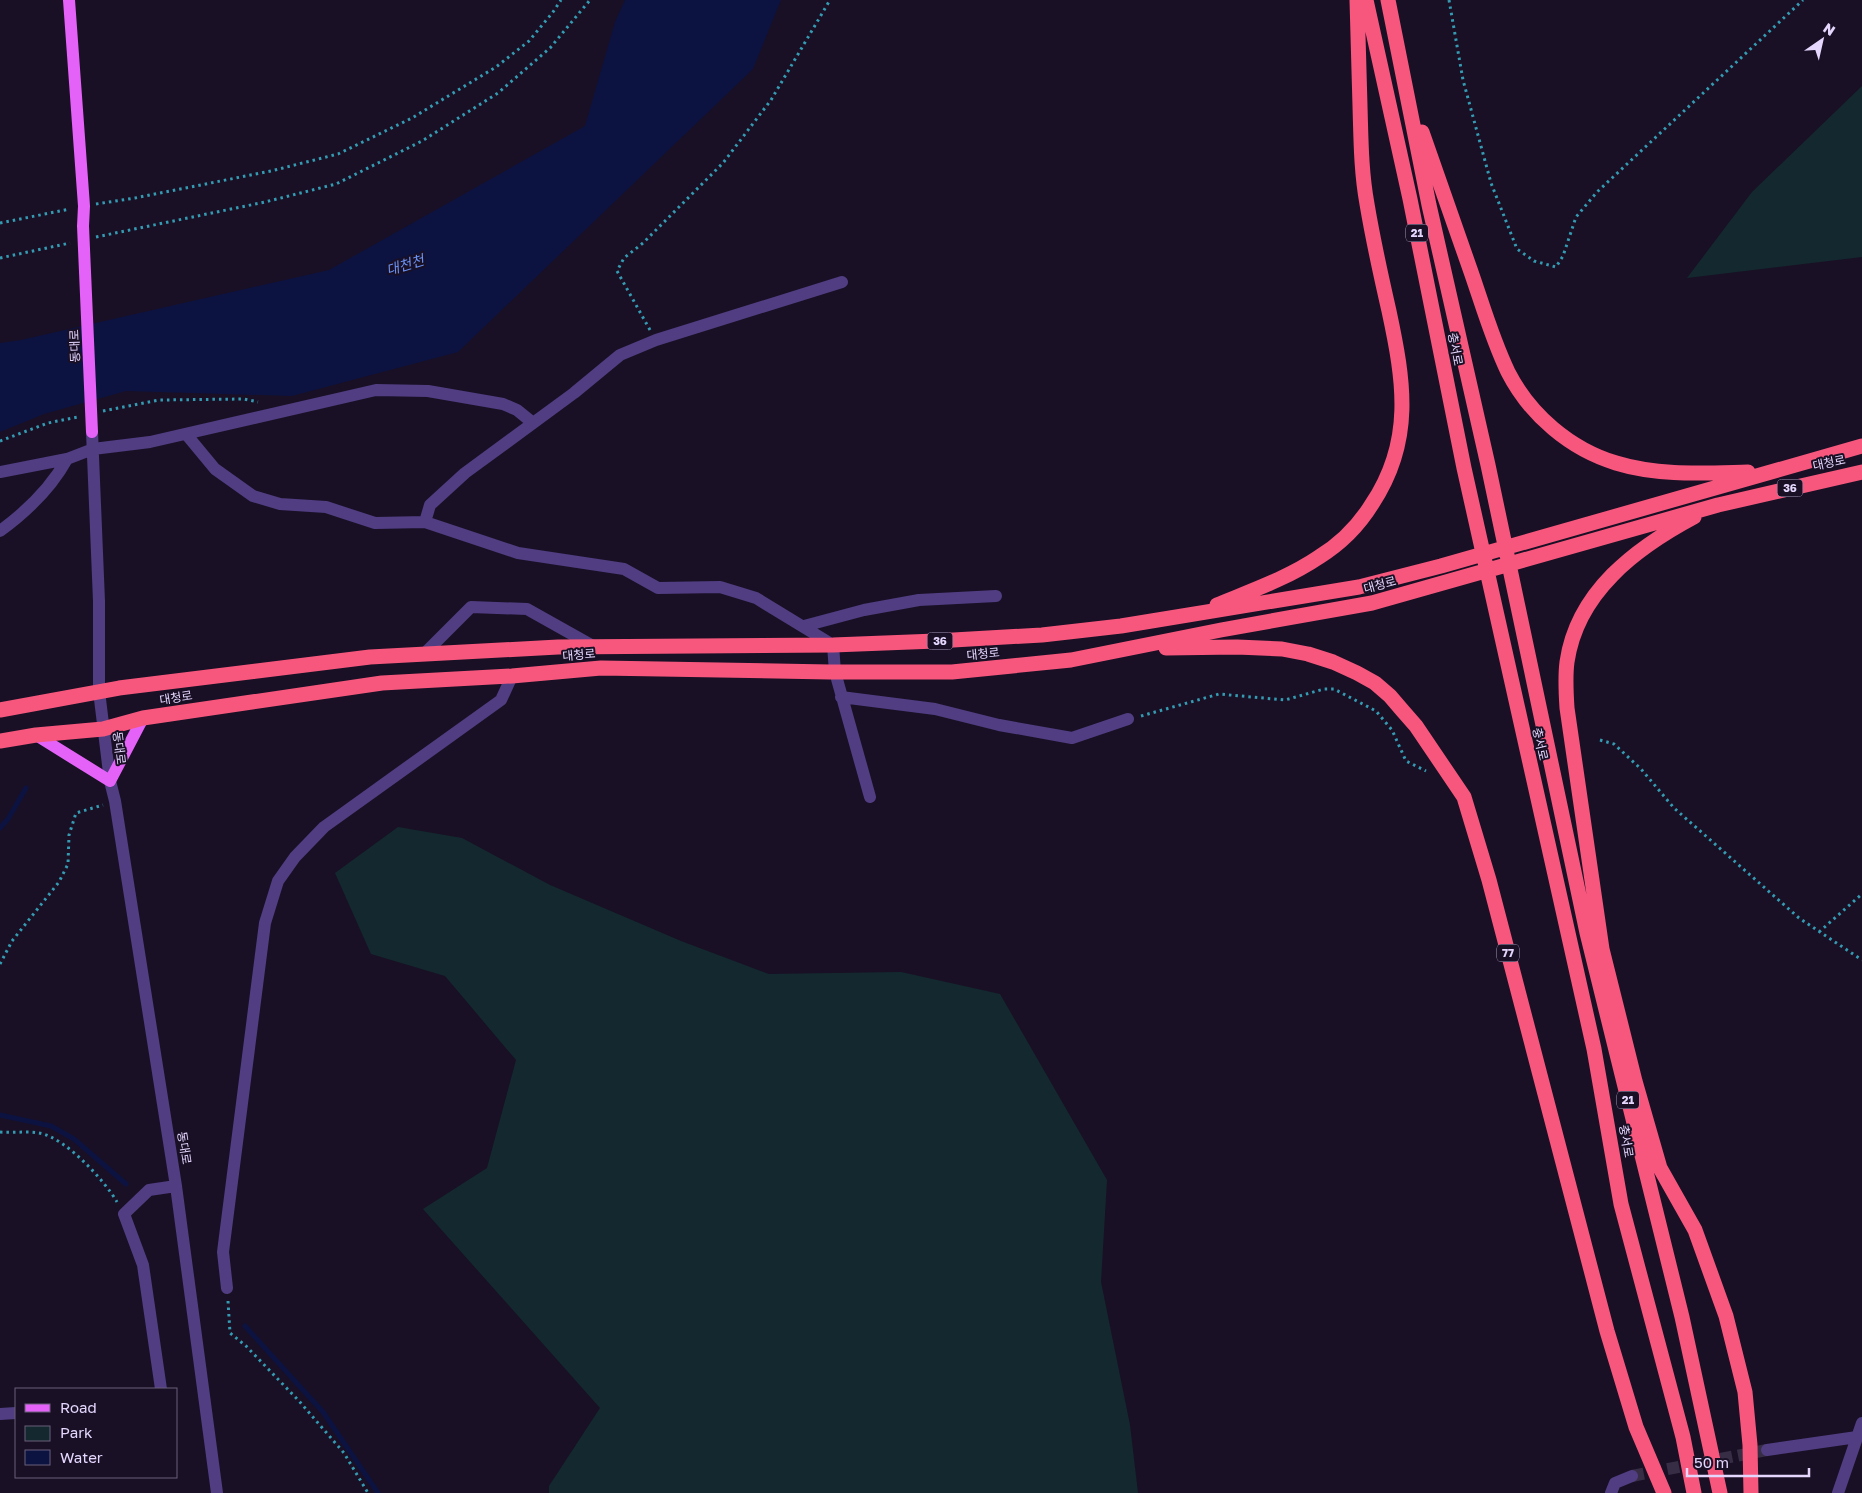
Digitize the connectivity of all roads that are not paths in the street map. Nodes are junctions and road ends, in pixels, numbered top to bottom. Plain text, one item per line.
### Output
1 (69, 0) edge
2 (1357, 0) edge
3 (1366, 0) edge
4 (1388, 0) edge
5 (1404, 82) junction
6 (842, 282) dead end
7 (534, 423) junction
8 (92, 432) joint
9 (186, 434) junction
10 (1862, 446) edge
11 (93, 449) junction
12 (67, 459) junction
13 (0, 472) edge
14 (1769, 472) junction
15 (1862, 472) edge
16 (1718, 505) junction
17 (426, 522) junction
18 (0, 531) edge
19 (996, 596) dead end
20 (1196, 614) junction
21 (804, 626) junction
22 (833, 645) junction
23 (593, 646) junction
24 (1127, 649) junction
25 (424, 654) junction
26 (835, 672) junction
27 (512, 676) junction
28 (99, 692) junction
29 (841, 696) junction
30 (0, 710) edge
31 (143, 718) junction
32 (1128, 719) road end
33 (103, 729) junction
34 (36, 735) junction
35 (0, 741) edge
36 (110, 781) junction
37 (870, 797) dead end
38 (176, 1186) junction
39 (227, 1288) road end
40 (161, 1388) edge
41 (15, 1413) edge
42 (0, 1414) edge
43 (1862, 1423) edge
44 (1857, 1437) junction
45 (1767, 1450) tunnel mouth
46 (1632, 1476) tunnel mouth
47 (217, 1493) edge
48 (1611, 1493) edge
49 (1664, 1493) edge
50 (1694, 1493) edge
51 (1720, 1493) edge
52 (1751, 1493) edge
53 (1838, 1493) edge

1 - 8 main road, 동대로
2 - 20 highway
3 - 50 highway, 충서로 / 21
4 - 5 highway, 충서로 / 21
5 - 14 highway
5 - 51 highway, 충서로 / 21
6 - 7 street
7 - 9 street
7 - 17 street
8 - 11 street, 동대로
9 - 11 street
9 - 17 street
10 - 14 highway, 대청로 / 36
11 - 12 street
11 - 28 street, 동대로
12 - 13 street
12 - 18 street
14 - 20 highway, 대청로 / 36
15 - 16 highway, 대청로 / 36
16 - 24 highway, 대청로 / 36
16 - 52 highway
17 - 21 street
19 - 21 street
20 - 22 highway, 대청로 / 36
21 - 22 street
22 - 23 highway, 대청로 / 36
22 - 26 street
23 - 25 highway, 대청로 / 36
23 - 25 street
24 - 26 highway, 대청로 / 36
24 - 49 highway, 77
25 - 28 highway, 대청로 / 36
26 - 27 highway, 대청로 / 36
26 - 29 street
27 - 31 highway, 대청로 / 36
27 - 39 street
28 - 30 highway, 대청로 / 36
28 - 33 street, 동대로
29 - 32 street
29 - 37 street
31 - 33 highway, 대청로 / 36
31 - 36 main road
33 - 34 highway, 대청로 / 36
33 - 36 street, 동대로
34 - 35 highway, 대청로 / 36
34 - 36 main road
36 - 38 street, 동대로
38 - 40 street
38 - 47 street, 동대로
41 - 42 street
43 - 44 street
44 - 45 street
44 - 53 street
46 - 48 street

